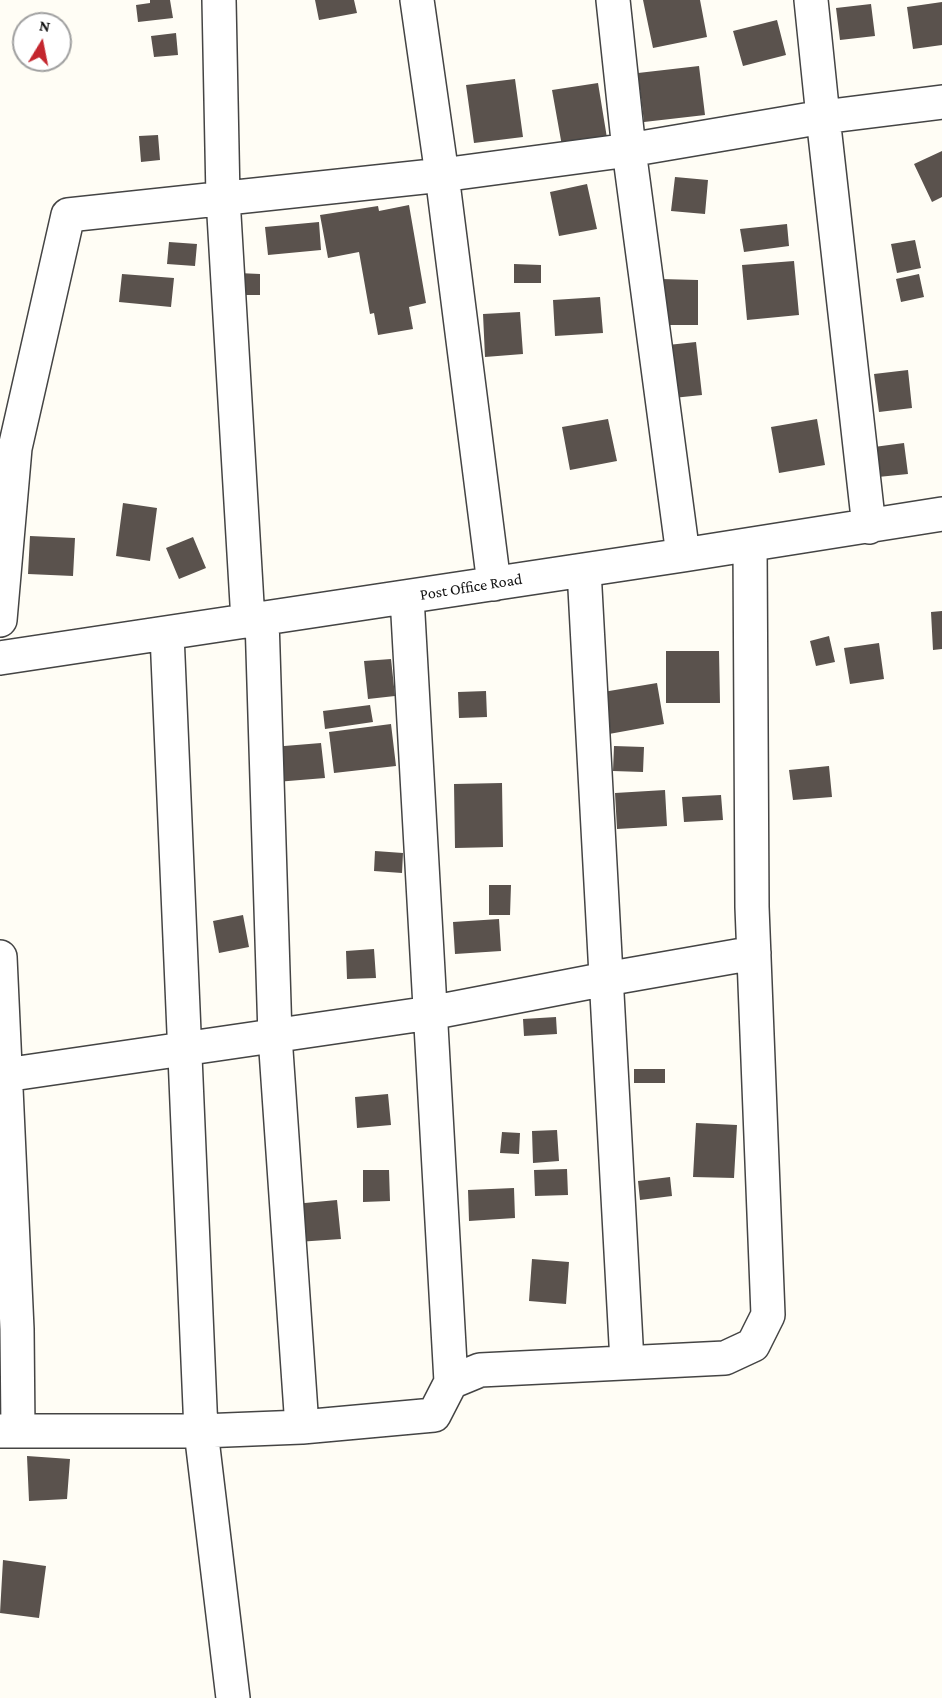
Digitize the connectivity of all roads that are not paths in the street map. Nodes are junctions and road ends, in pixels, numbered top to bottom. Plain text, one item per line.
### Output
1 (219, 0) edge
2 (417, 0) edge
3 (613, 0) edge
4 (811, 0) edge
5 (942, 102) edge
6 (823, 117) junction
7 (629, 150) junction
8 (442, 175) junction
9 (223, 198) junction
10 (942, 514) edge
11 (869, 527) junction
12 (750, 545) junction
13 (683, 555) junction
14 (585, 570) junction
15 (494, 584) junction
16 (407, 597) junction
17 (255, 620) junction
18 (0, 621) edge
19 (167, 634) junction
20 (0, 658) edge
21 (754, 953) junction
22 (0, 957) edge
23 (606, 979) junction
24 (430, 1013) junction
25 (275, 1036) junction
26 (185, 1050) junction
27 (5, 1075) junction
28 (627, 1362) junction
29 (451, 1382) junction
30 (302, 1426) junction
31 (9, 1431) edge
32 (201, 1431) junction
33 (233, 1698) edge

1 - 9 street
2 - 8 street
3 - 7 street
4 - 6 street
5 - 6 street
6 - 7 street
6 - 11 street
7 - 8 street
7 - 13 street
8 - 9 street
8 - 15 street
9 - 17 street
9 - 18 street
10 - 11 street, Post Office Road
11 - 12 street, Post Office Road
12 - 13 street, Post Office Road
12 - 21 street
13 - 14 street, Post Office Road
14 - 15 street, Post Office Road
14 - 23 street
15 - 16 street, Post Office Road
16 - 17 street, Post Office Road
16 - 24 street
17 - 19 street, Post Office Road
17 - 25 street
19 - 20 street, Post Office Road
19 - 26 street
21 - 23 street
21 - 28 street
22 - 27 street
23 - 24 street
23 - 28 street
24 - 25 street
24 - 29 street
25 - 26 street
25 - 30 street
26 - 27 street
26 - 32 street
27 - 31 street
28 - 29 street
29 - 30 street
30 - 32 street
31 - 32 street
32 - 33 street

